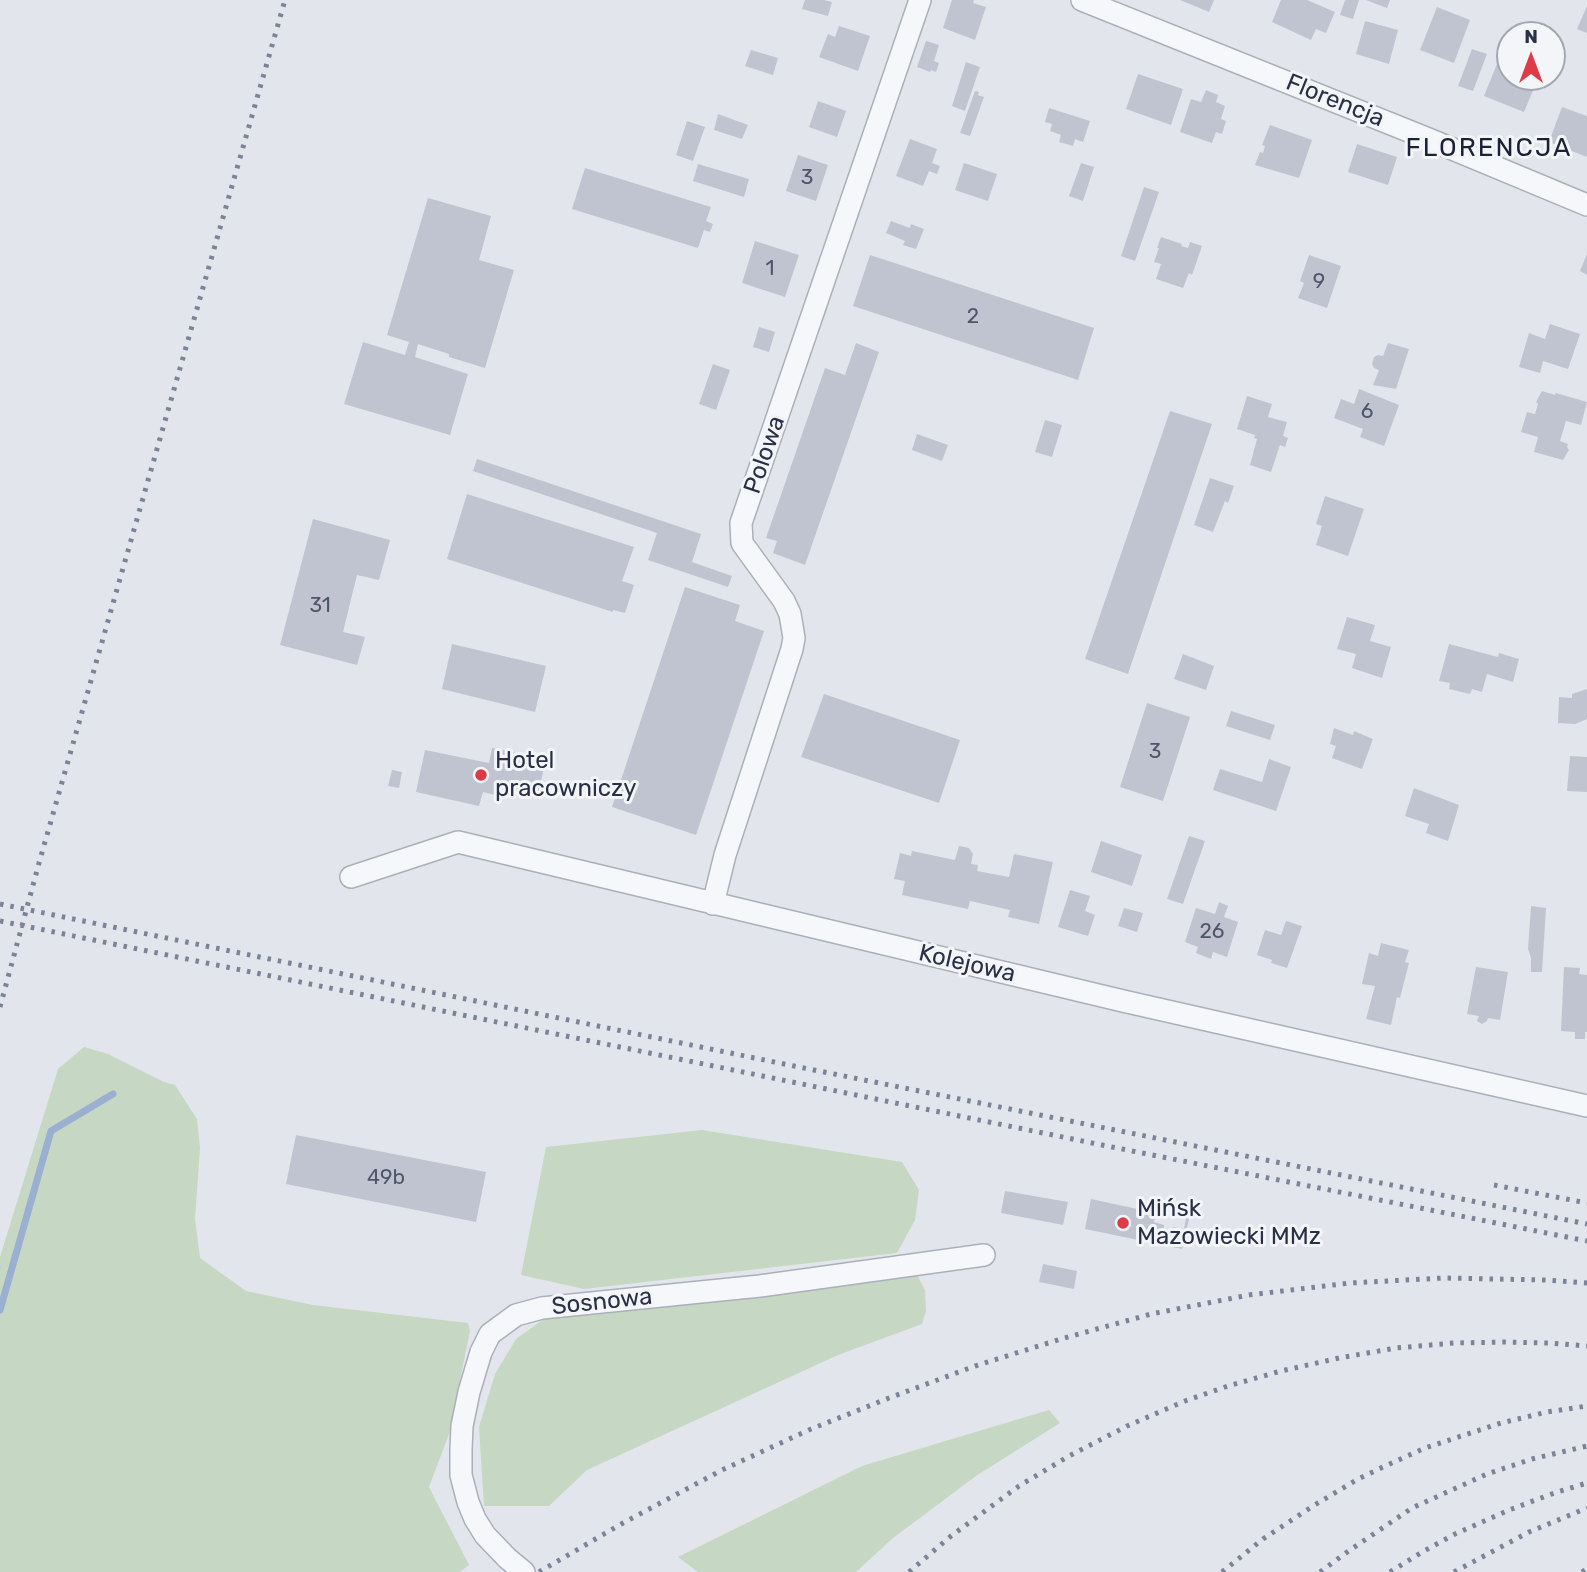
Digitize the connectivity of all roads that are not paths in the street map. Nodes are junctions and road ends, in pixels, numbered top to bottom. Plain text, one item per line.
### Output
1 (920, 0) edge
2 (1091, 2) edge
3 (1587, 205) edge
4 (351, 877) dead end
5 (713, 904) junction
6 (1587, 1105) edge
7 (984, 1255) dead end
8 (524, 1572) edge

1 - 5 street, Polowa
2 - 3 street, Florencja
4 - 5 street, Kolejowa
5 - 6 street, Kolejowa
7 - 8 street, Sosnowa

